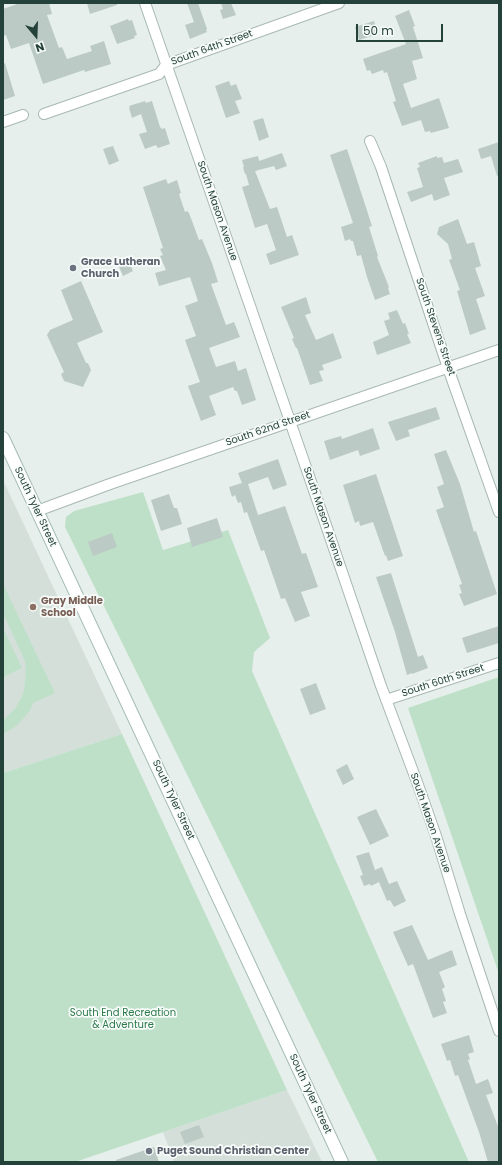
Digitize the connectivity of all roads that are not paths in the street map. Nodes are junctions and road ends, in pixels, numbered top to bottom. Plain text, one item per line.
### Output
1 (144, 3) edge
2 (339, 3) edge
3 (325, 5) edge
4 (166, 65) junction
5 (44, 114) dead end
6 (23, 115) dead end
7 (3, 122) edge
8 (370, 141) dead end
9 (499, 350) edge
10 (448, 368) junction
11 (290, 422) junction
12 (3, 438) edge
13 (37, 511) junction
14 (499, 512) edge
15 (499, 663) edge
16 (386, 700) junction
17 (491, 1006) junction
18 (499, 1016) edge
19 (499, 1031) edge
20 (342, 1162) edge

1 - 4 street, South Mason Avenue
2 - 3 street, South 64th Street
3 - 4 street, South 64th Street
4 - 5 street, South 64th Street
4 - 11 street, South Mason Avenue
6 - 7 street
8 - 10 street, South Stevens Street
9 - 10 street, South 62nd Street
10 - 11 street, South 62nd Street
10 - 14 street, South Stevens Street
11 - 13 street, South 62nd Street
11 - 16 street, South Mason Avenue
12 - 13 street, South Tyler Street
13 - 20 street, South Tyler Street
15 - 16 street, South 60th Street
16 - 17 street, South Mason Avenue
17 - 18 street
17 - 19 street, South Mason Avenue

